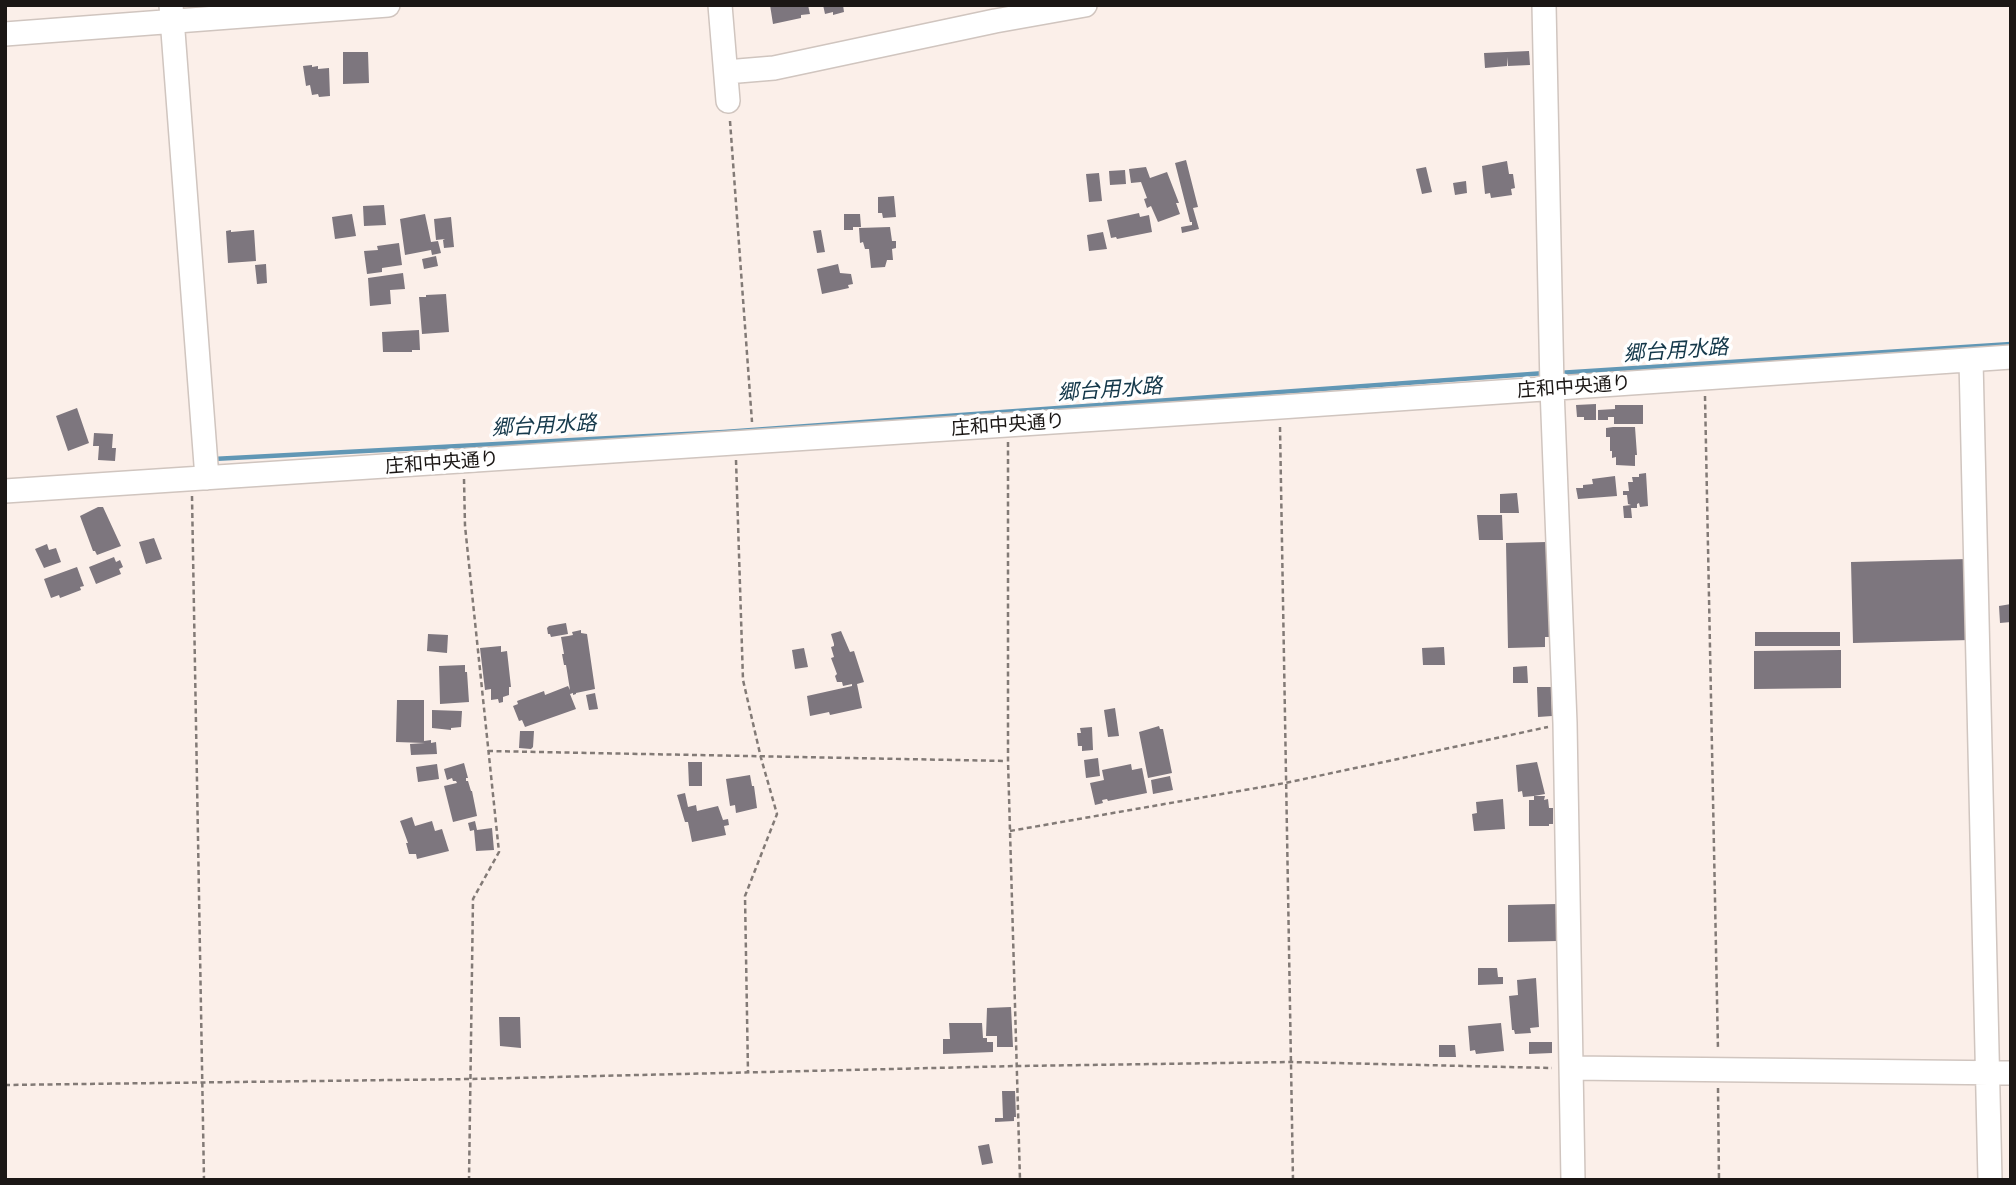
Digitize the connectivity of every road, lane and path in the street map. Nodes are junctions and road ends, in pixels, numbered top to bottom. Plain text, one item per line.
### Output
1 (388, 5) edge
2 (720, 5) edge
3 (1085, 5) edge
4 (1544, 5) edge
5 (172, 13) edge
6 (5, 34) edge
7 (726, 72) junction
8 (728, 100) joint
9 (2011, 357) edge
10 (1971, 359) junction
11 (1552, 388) junction
12 (1705, 396) dead end
13 (1280, 407) junction
14 (1008, 425) junction
15 (744, 442) junction
16 (464, 462) junction
17 (199, 478) junction
18 (5, 491) edge
19 (1565, 723) junction
20 (488, 751) junction
21 (761, 758) junction
22 (1008, 761) junction
23 (1285, 783) junction
24 (1010, 831) junction
25 (1291, 1062) junction
26 (1017, 1066) junction
27 (1572, 1068) junction
28 (1718, 1070) junction
29 (748, 1073) junction
30 (1999, 1073) edge
31 (471, 1079) junction
32 (202, 1082) junction
33 (5, 1085) edge
34 (204, 1180) edge
35 (469, 1180) edge
36 (1020, 1180) edge
37 (1293, 1180) edge
38 (1573, 1180) edge
39 (1719, 1180) edge
40 (1990, 1180) edge

1 - 5 street
2 - 7 street
3 - 7 street
4 - 11 street
5 - 6 street
5 - 17 street
7 - 8 street
8 - 15 path
9 - 10 street, 庄和中央通り
10 - 11 street, 庄和中央通り
10 - 30 street
11 - 13 street, 庄和中央通り
11 - 19 street
12 - 28 path
13 - 14 street, 庄和中央通り
13 - 23 path
14 - 15 street, 庄和中央通り
14 - 22 path
15 - 16 street, 庄和中央通り
15 - 21 path
16 - 17 street, 庄和中央通り
16 - 20 path
17 - 18 street, 庄和中央通り
17 - 32 path
19 - 23 path
19 - 27 street
20 - 21 path
20 - 31 path
21 - 22 path
21 - 29 path
22 - 24 path
23 - 24 path
23 - 25 path
24 - 26 path
25 - 26 path
25 - 27 path
25 - 37 path
26 - 29 path
26 - 36 path
27 - 28 street
27 - 38 street
28 - 30 street
28 - 39 path
29 - 31 path
30 - 40 street
31 - 32 path
31 - 35 path
32 - 33 path
32 - 34 path

